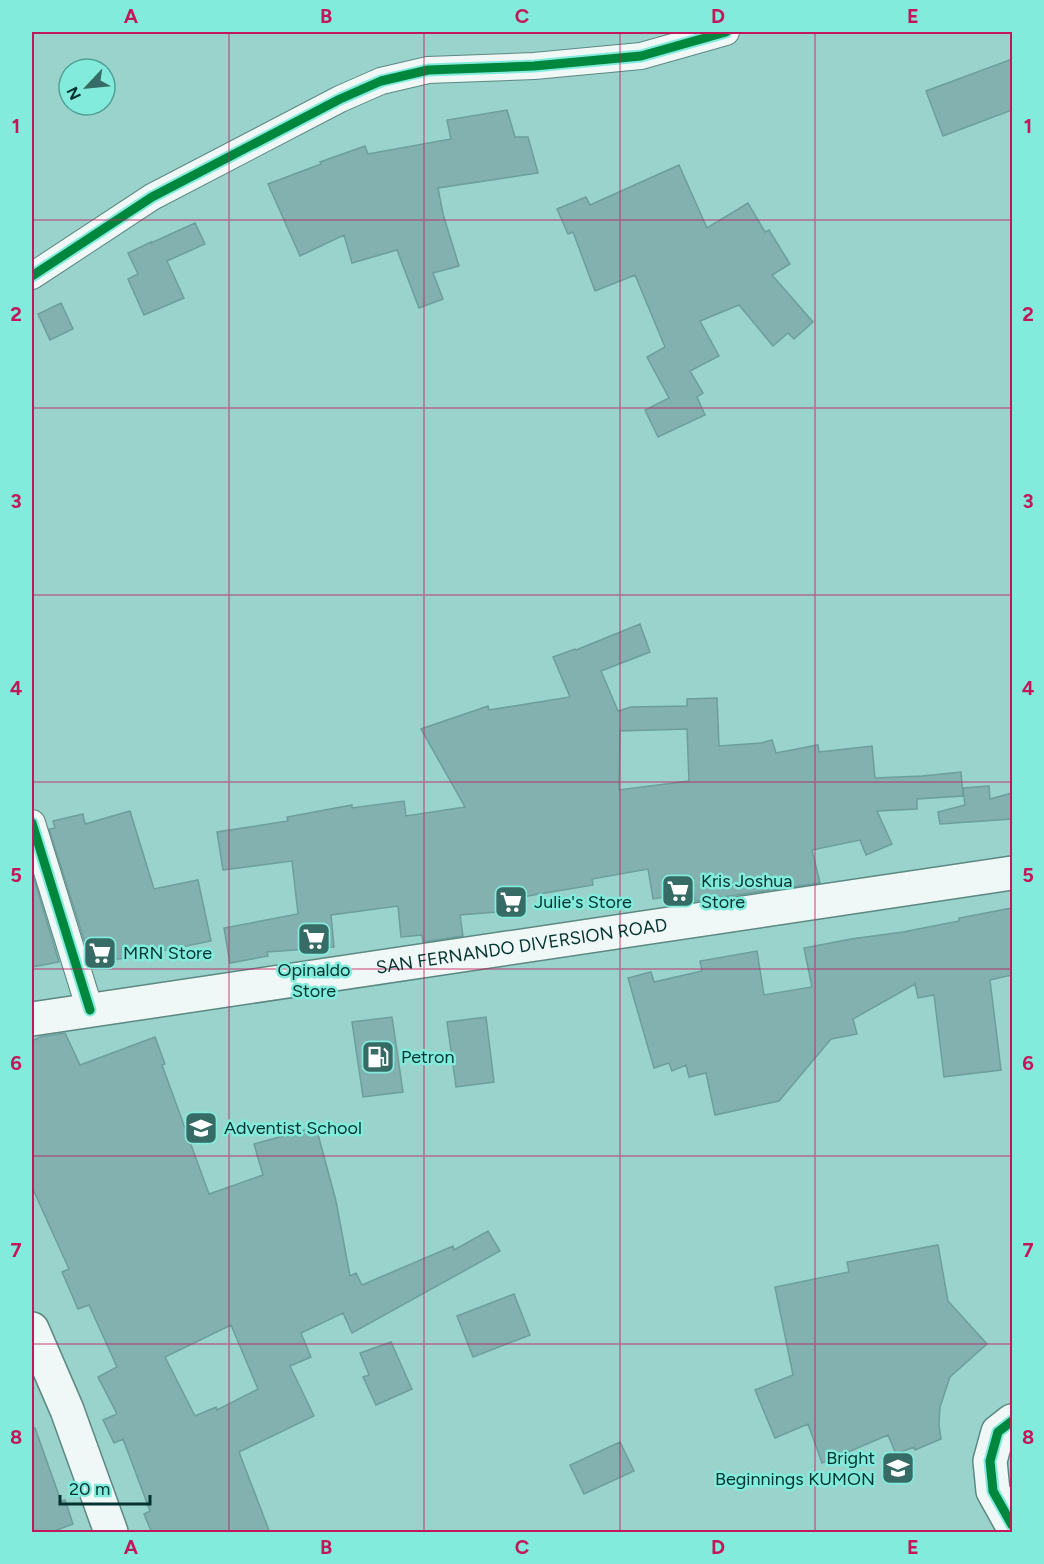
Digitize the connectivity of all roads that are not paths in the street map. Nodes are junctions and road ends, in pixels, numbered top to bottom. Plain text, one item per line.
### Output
1 (726, 32) edge
2 (32, 276) edge
3 (32, 823) edge
4 (1012, 873) edge
5 (90, 1010) junction
6 (32, 1019) edge
7 (32, 1329) edge
8 (1012, 1421) edge
9 (1012, 1526) edge
10 (111, 1533) edge

1 - 2 street
3 - 5 street
4 - 5 main road, SAN FERNANDO DIVERSION ROAD
5 - 6 main road, SAN FERNANDO DIVERSION ROAD
7 - 10 main road
8 - 9 main road

